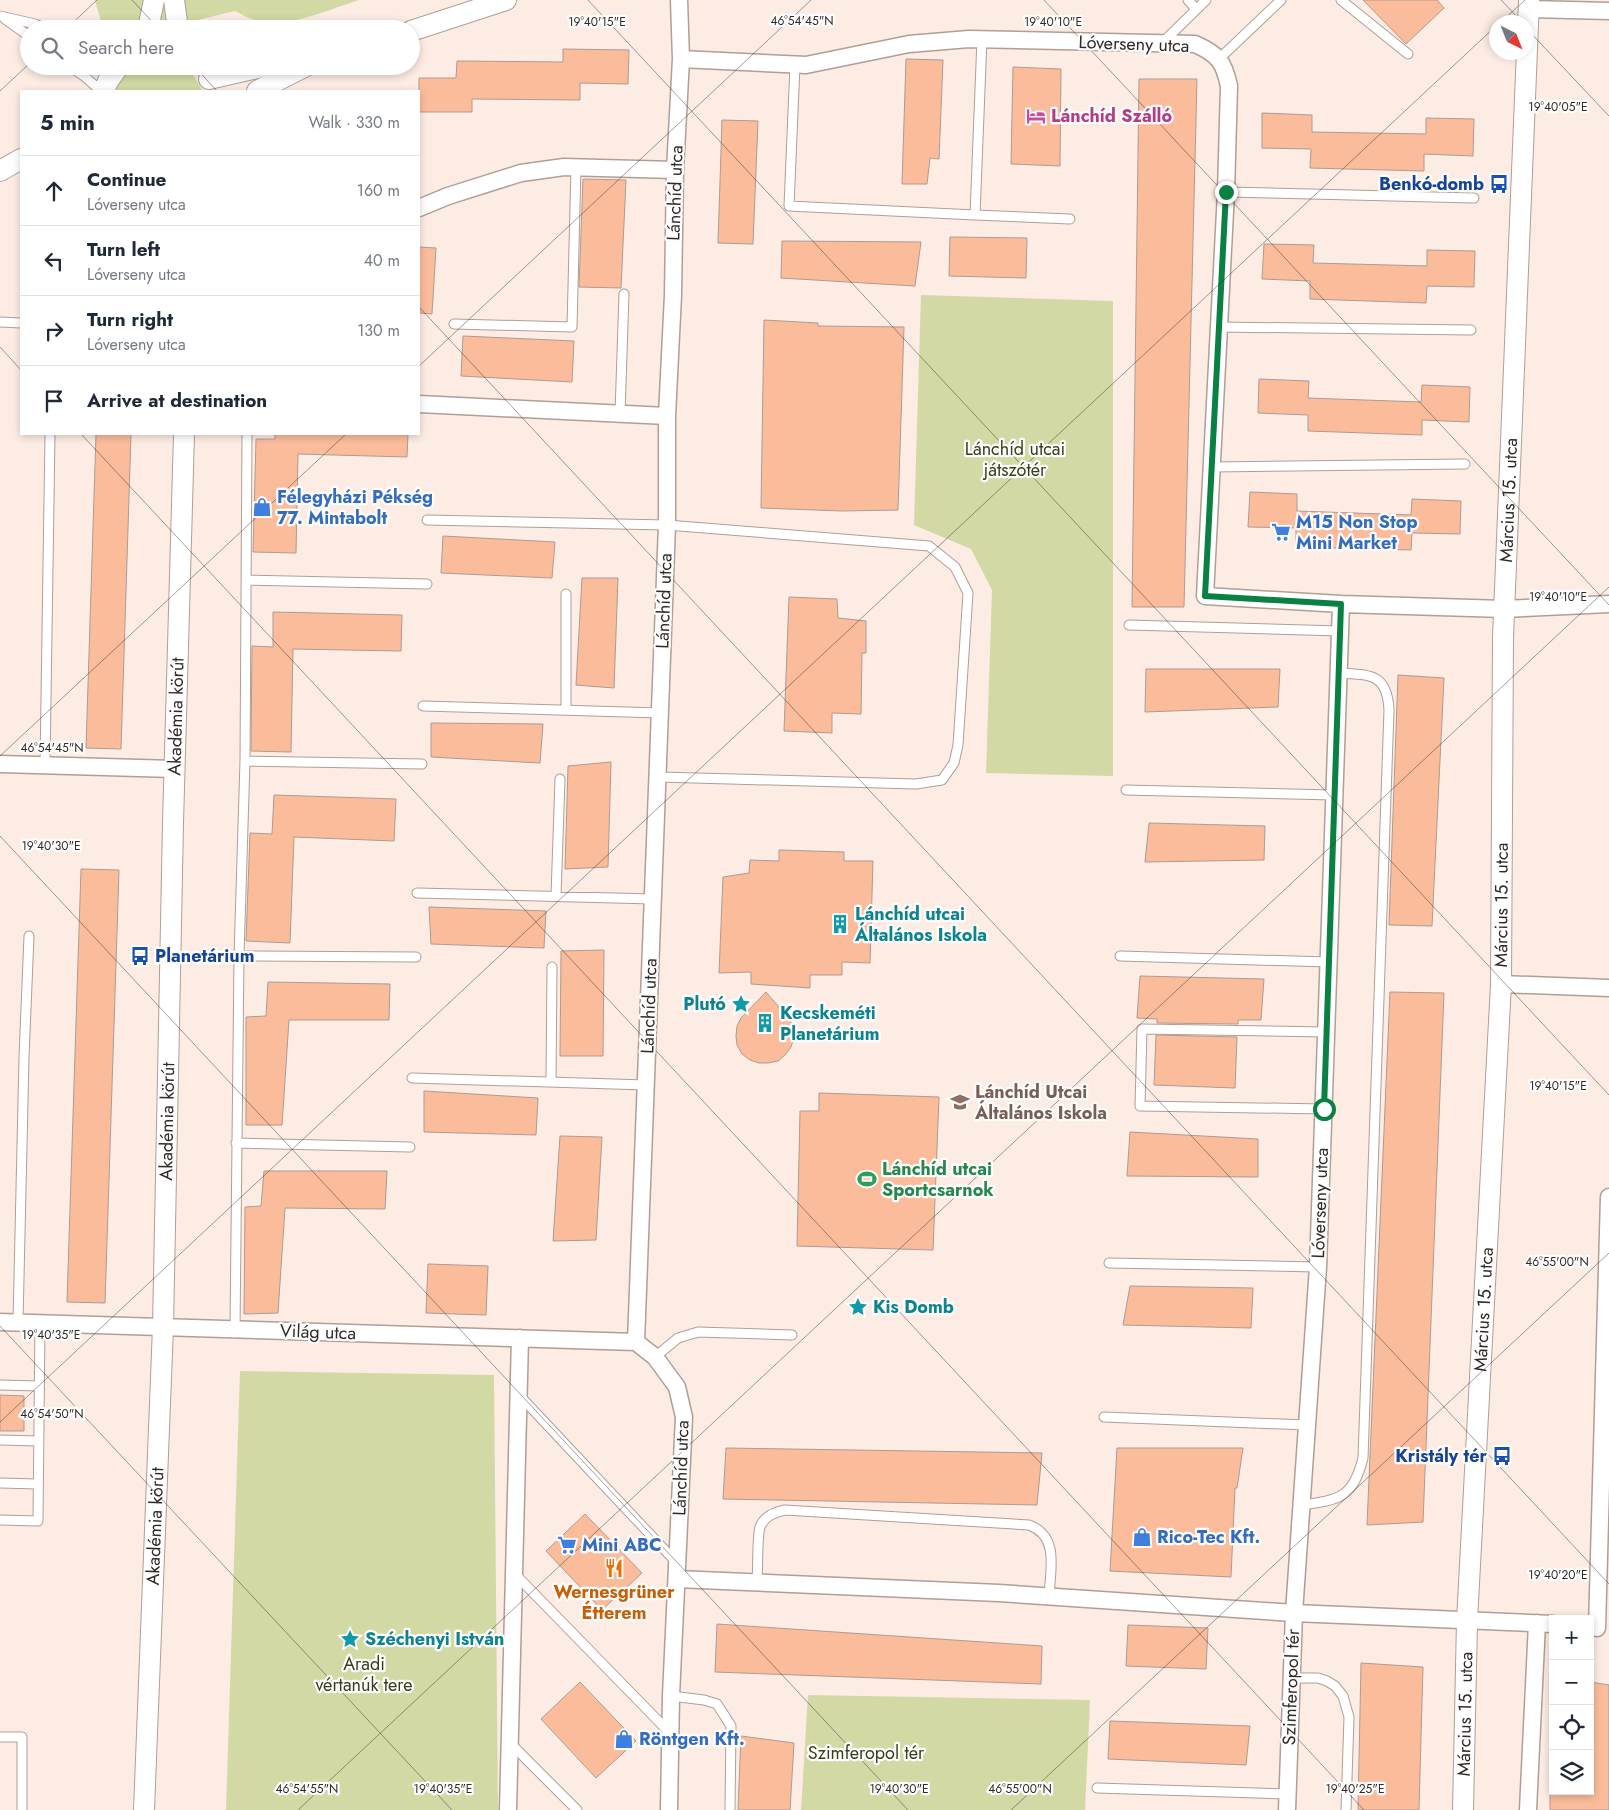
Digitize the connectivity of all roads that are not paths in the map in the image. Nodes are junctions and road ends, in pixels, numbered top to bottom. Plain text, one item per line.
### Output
1 (154, 0) edge
2 (174, 0) edge
3 (506, 0) edge
4 (679, 0) edge
5 (1188, 0) edge
6 (1206, 0) edge
7 (1281, 0) edge
8 (1341, 0) edge
9 (1529, 4) edge
10 (1607, 8) edge
11 (1196, 9) junction
12 (1, 16) edge
13 (20, 20) edge
14 (150, 20) edge
15 (177, 20) edge
16 (420, 28) edge
17 (20, 30) edge
18 (982, 39) junction
19 (1161, 44) junction
20 (1408, 54) dead end
21 (681, 59) junction
22 (1219, 59) junction
23 (795, 65) junction
24 (82, 75) edge
25 (112, 75) edge
26 (225, 75) edge
27 (288, 75) edge
28 (207, 79) edge
29 (101, 90) edge
30 (103, 90) edge
31 (259, 90) edge
32 (20, 160) edge
33 (576, 167) junction
34 (20, 168) edge
35 (674, 170) junction
36 (0, 172) edge
37 (1226, 192) junction
38 (1474, 198) dead end
39 (420, 208) edge
40 (975, 215) junction
41 (1070, 219) dead end
42 (624, 294) dead end
43 (0, 322) edge
44 (20, 323) edge
45 (454, 324) dead end
46 (1218, 327) junction
47 (1471, 330) dead end
48 (420, 404) edge
49 (620, 413) junction
50 (667, 416) junction
51 (50, 435) edge
52 (184, 435) edge
53 (247, 435) edge
54 (1465, 464) dead end
55 (1211, 466) junction
56 (427, 520) dead end
57 (667, 525) junction
58 (246, 580) junction
59 (427, 584) dead end
60 (566, 594) dead end
61 (1341, 604) junction
62 (1609, 604) edge
63 (1504, 609) junction
64 (1128, 625) dead end
65 (1340, 631) junction
66 (1338, 673) junction
67 (423, 706) dead end
68 (566, 710) junction
69 (660, 713) junction
70 (245, 761) junction
71 (0, 764) edge
72 (422, 764) dead end
73 (45, 765) junction
74 (174, 769) junction
75 (658, 777) junction
76 (560, 779) dead end
77 (1126, 790) dead end
78 (1333, 796) junction
79 (417, 893) dead end
80 (556, 896) junction
81 (653, 899) junction
82 (29, 936) dead end
83 (239, 956) junction
84 (416, 956) dead end
85 (1120, 956) dead end
86 (1328, 962) junction
87 (552, 968) dead end
88 (1501, 984) junction
89 (1609, 988) edge
90 (1326, 1032) junction
91 (412, 1078) dead end
92 (551, 1082) junction
93 (646, 1085) junction
94 (1324, 1109) junction
95 (236, 1143) junction
96 (410, 1147) dead end
97 (1609, 1197) edge
98 (1109, 1263) dead end
99 (1318, 1267) junction
100 (0, 1322) edge
101 (18, 1322) junction
102 (40, 1323) junction
103 (163, 1327) junction
104 (234, 1329) junction
105 (792, 1336) dead end
106 (520, 1338) junction
107 (636, 1342) junction
108 (655, 1357) junction
109 (0, 1385) edge
110 (39, 1386) junction
111 (519, 1395) junction
112 (1104, 1417) dead end
113 (1306, 1424) junction
114 (0, 1440) edge
115 (39, 1442) junction
116 (0, 1483) edge
117 (38, 1484) junction
118 (1302, 1505) junction
119 (0, 1520) edge
120 (677, 1571) junction
121 (515, 1574) junction
122 (757, 1583) junction
123 (1049, 1597) junction
124 (1294, 1613) junction
125 (1467, 1621) junction
126 (1545, 1624) edge
127 (1599, 1628) edge
128 (1291, 1678) junction
129 (671, 1696) junction
130 (670, 1734) junction
131 (0, 1737) edge
132 (509, 1741) junction
133 (1097, 1788) dead end
134 (1288, 1802) edge
135 (22, 1810) edge
136 (144, 1810) edge
137 (508, 1810) edge
138 (577, 1810) edge
139 (669, 1810) edge
140 (730, 1810) edge
141 (1346, 1810) edge
142 (1463, 1810) edge
143 (1528, 1810) edge

1 - 14 street
2 - 15 street
3 - 16 street
4 - 21 street, Lánchíd utca
5 - 11 lane
6 - 11 lane
7 - 22 lane
8 - 20 lane
9 - 10 street
9 - 63 street, Március 15. utca
11 - 19 lane
12 - 13 lane
12 - 17 lane
18 - 19 street, Lóverseny utca
18 - 23 street, Lóverseny utca
18 - 40 lane
19 - 22 street, Lóverseny utca
21 - 23 street, Lóverseny utca
21 - 35 street, Lánchíd utca
22 - 37 street
23 - 40 lane
24 - 29 lane
25 - 30 street
26 - 28 street
27 - 31 street
32 - 36 street
33 - 35 street
33 - 39 street
33 - 45 lane
34 - 36 street
35 - 50 street, Lánchíd utca
37 - 38 lane
37 - 46 street
40 - 41 lane
42 - 49 lane
43 - 44 lane
46 - 47 lane
46 - 55 street
48 - 49 street
49 - 50 street
50 - 57 street, Lánchíd utca
51 - 73 lane
52 - 74 street, Akadémia körút
53 - 58 lane
54 - 55 lane
55 - 61 street
56 - 57 lane
57 - 69 street, Lánchíd utca
57 - 75 lane
58 - 59 lane
58 - 70 lane
60 - 68 lane
61 - 63 street
61 - 65 street, Lóverseny utca
62 - 63 street
63 - 88 street, Március 15. utca
64 - 65 lane
65 - 66 street, Lóverseny utca
66 - 78 street, Lóverseny utca
66 - 118 lane
67 - 68 lane
68 - 69 lane
69 - 75 street, Lánchíd utca
70 - 72 lane
70 - 83 lane
71 - 73 street
73 - 74 street
74 - 103 street, Akadémia körút
75 - 81 street, Lánchíd utca
76 - 80 lane
77 - 78 lane
78 - 86 street, Lóverseny utca
79 - 80 lane
80 - 81 lane
81 - 93 street, Lánchíd utca
82 - 101 lane
83 - 84 lane
83 - 95 lane
85 - 86 lane
86 - 90 street, Lóverseny utca
87 - 92 lane
88 - 89 street
88 - 125 street, Március 15. utca
90 - 94 street, Lóverseny utca
90 - 94 lane
91 - 92 lane
92 - 93 lane
93 - 107 street, Lánchíd utca
94 - 99 street, Lóverseny utca
95 - 96 lane
95 - 104 lane
97 - 127 street
98 - 99 lane
99 - 113 street, Lóverseny utca
100 - 101 street, Világ utca
101 - 102 street, Világ utca
102 - 103 street, Világ utca
102 - 110 lane
103 - 104 street, Világ utca
103 - 136 street, Akadémia körút
104 - 106 street, Világ utca
105 - 108 lane
106 - 107 street, Világ utca
106 - 111 street
107 - 108 street, Lánchíd utca
108 - 120 street, Lánchíd utca
109 - 110 lane
110 - 115 lane
111 - 120 lane
111 - 121 street
112 - 113 lane
113 - 118 street, Lóverseny utca
114 - 115 lane
115 - 117 lane
116 - 117 lane
117 - 119 lane
118 - 124 street, Lóverseny utca
120 - 122 street, Szimferopol tér
120 - 129 street
121 - 130 lane
121 - 132 street
122 - 123 street, Szimferopol tér
122 - 123 lane
123 - 124 street, Szimferopol tér
124 - 125 street
124 - 128 street, Szimferopol tér
125 - 126 street
125 - 142 street, Március 15. utca
126 - 143 street
128 - 134 street, Szimferopol tér
128 - 141 lane
129 - 130 street
129 - 140 lane
130 - 139 street
131 - 135 lane
132 - 137 street
132 - 138 lane
133 - 134 lane

